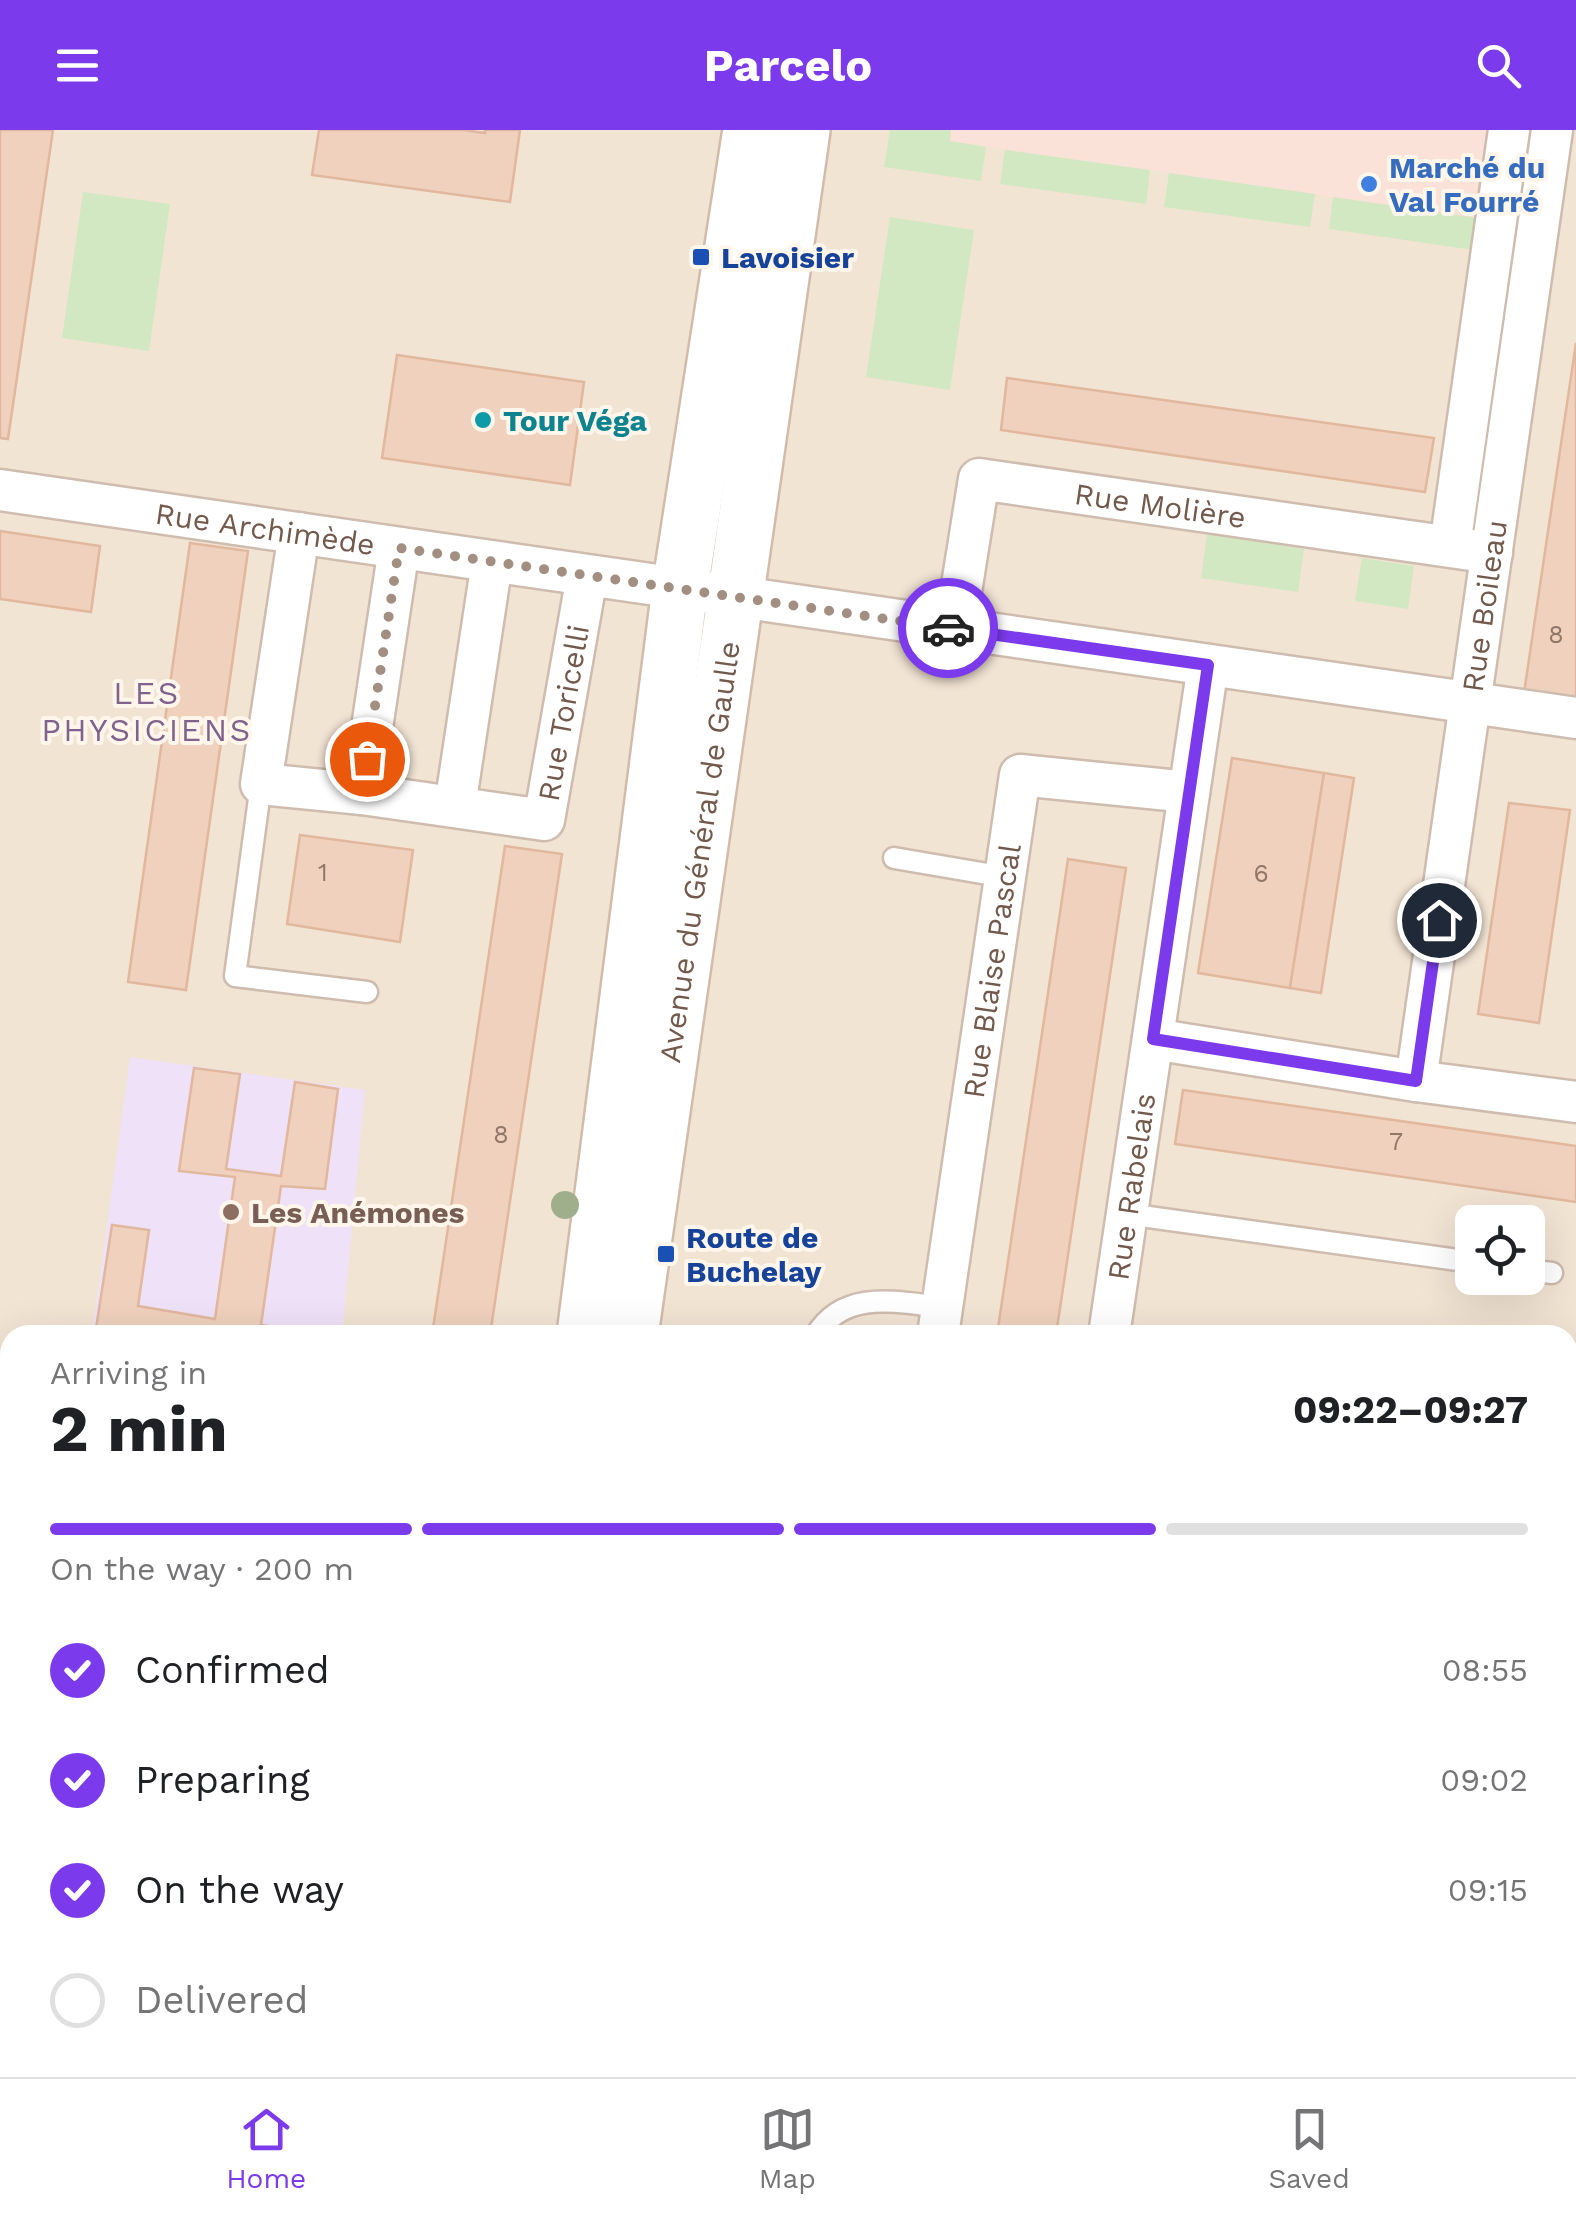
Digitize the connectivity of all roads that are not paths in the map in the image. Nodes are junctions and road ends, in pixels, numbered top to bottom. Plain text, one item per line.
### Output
1 (751, 130) edge
2 (802, 130) edge
3 (1509, 130) edge
4 (1552, 130) edge
5 (1558, 213) edge
6 (0, 490) edge
7 (299, 534) junction
8 (1450, 546) junction
9 (399, 548) junction
10 (1492, 553) junction
11 (492, 562) junction
12 (586, 576) junction
13 (680, 589) junction
14 (738, 598) junction
15 (955, 628) junction
16 (1208, 665) junction
17 (1470, 703) junction
18 (1576, 718) edge
19 (261, 784) junction
20 (1189, 792) junction
21 (362, 794) junction
22 (454, 806) junction
23 (894, 858) dead end
24 (1005, 877) junction
25 (368, 992) dead end
26 (1153, 1039) junction
27 (1416, 1081) junction
28 (1576, 1102) edge
29 (1127, 1214) junction
30 (1455, 1260) edge
31 (1545, 1273) edge
32 (1552, 1274) dead end
33 (940, 1321) edge
34 (586, 1325) edge
35 (631, 1325) edge
36 (822, 1325) edge
37 (1110, 1325) edge

1 - 13 main road, Avenue du Général de Gaulle
2 - 14 main road, Avenue du Général de Gaulle
3 - 8 street
4 - 5 street, Rue Boileau
5 - 10 street, Rue Boileau
6 - 7 street, Rue Archimède
7 - 9 street, Rue Archimède
7 - 19 street
8 - 10 street, Rue Molière
8 - 15 street, Rue Molière
9 - 11 street, Rue Archimède
9 - 21 street
10 - 17 street, Rue Boileau
11 - 12 street, Rue Archimède
11 - 22 street
12 - 13 street
12 - 22 street, Rue Toricelli
13 - 14 street
13 - 34 main road, Avenue du Général de Gaulle
14 - 15 street
14 - 35 main road, Avenue du Général de Gaulle
15 - 16 street
16 - 17 street
16 - 20 street, Rue Rabelais
17 - 18 street
17 - 27 street, Rue Boileau
19 - 21 street, Rue Toricelli
19 - 25 lane
20 - 24 street, Rue Blaise Pascal
20 - 26 street, Rue Rabelais
21 - 22 street, Rue Toricelli
23 - 24 lane
24 - 33 street, Rue Blaise Pascal
26 - 27 street
26 - 29 street, Rue Rabelais
27 - 28 street
29 - 30 lane
29 - 37 street, Rue Rabelais
31 - 32 lane
33 - 36 lane

